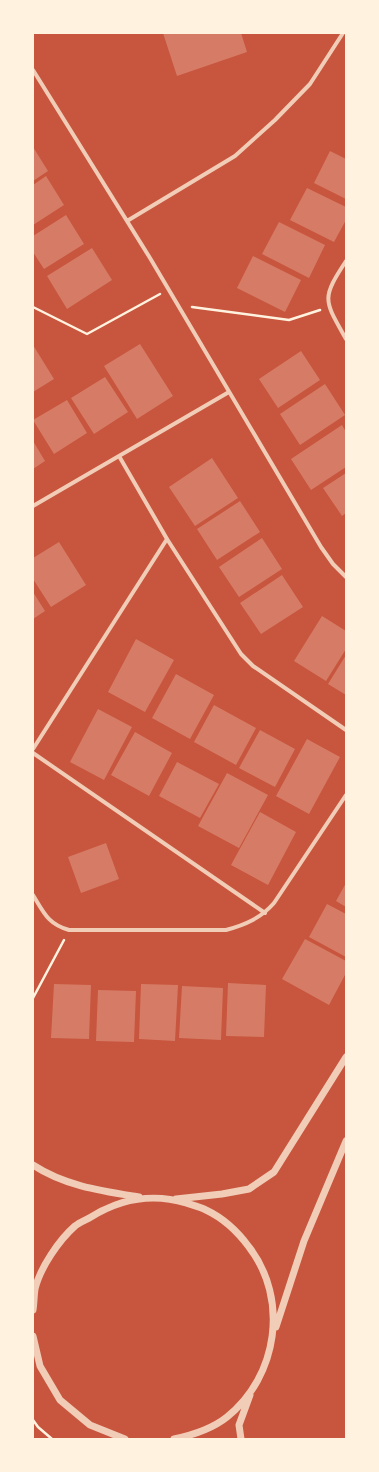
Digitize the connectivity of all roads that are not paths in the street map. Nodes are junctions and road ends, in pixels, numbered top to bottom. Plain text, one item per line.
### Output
1 (343, 33) edge
2 (33, 70) edge
3 (127, 221) junction
4 (346, 260) edge
5 (346, 339) edge
6 (229, 392) junction
7 (119, 456) junction
8 (33, 506) edge
9 (167, 539) junction
10 (346, 577) edge
11 (346, 730) edge
12 (33, 749) edge
13 (33, 753) edge
14 (346, 794) edge
15 (33, 895) edge
16 (265, 914) junction
17 (346, 1057) edge
18 (346, 1141) edge
19 (33, 1165) edge
20 (144, 1198) junction
21 (171, 1199) junction
22 (33, 1278) edge
23 (35, 1288) junction
24 (33, 1310) edge
25 (274, 1331) junction
26 (33, 1336) edge
27 (251, 1392) junction
28 (126, 1439) edge
29 (174, 1439) edge
30 (241, 1439) edge

1 - 3 street
2 - 3 street
3 - 6 street
4 - 5 street
6 - 7 street
6 - 10 street
7 - 8 street
7 - 9 street
9 - 11 street
9 - 12 street
13 - 16 street
14 - 16 street
15 - 16 street
17 - 21 street
18 - 25 street
19 - 20 street
20 - 21 street
20 - 23 street
21 - 25 street
22 - 23 street
23 - 24 street
25 - 27 street
26 - 28 street
27 - 29 street
27 - 30 street

